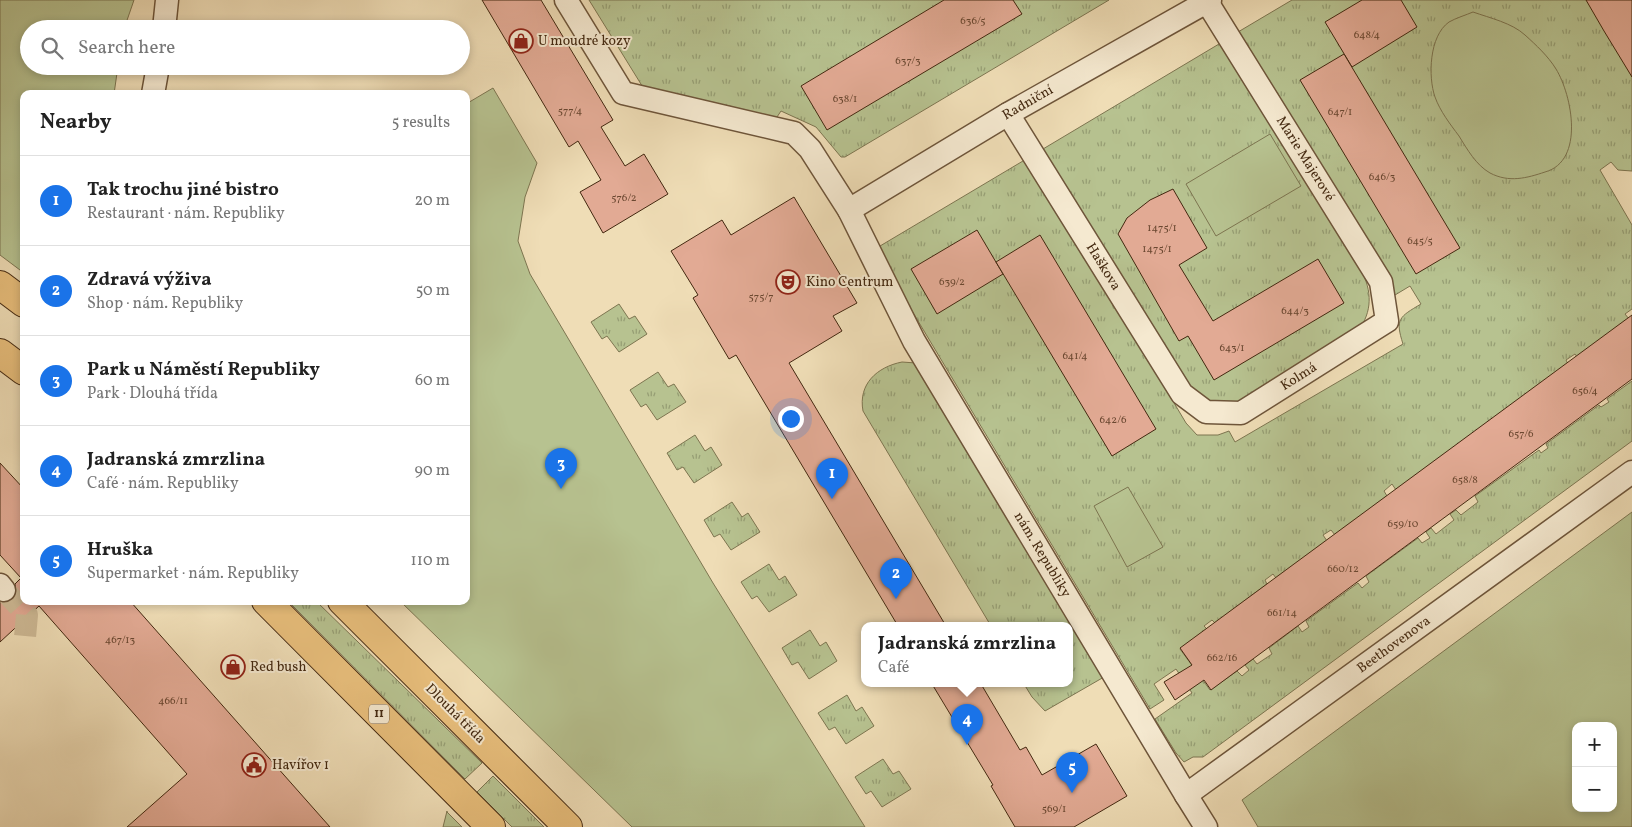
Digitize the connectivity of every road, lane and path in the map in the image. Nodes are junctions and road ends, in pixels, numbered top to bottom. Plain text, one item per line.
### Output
1 (167, 0) edge
2 (566, 0) edge
3 (1209, 1) edge
4 (165, 20) edge
5 (156, 75) edge
6 (154, 90) edge
7 (1008, 114) junction
8 (849, 210) junction
9 (0, 285) edge
10 (20, 300) edge
11 (1386, 321) joint
12 (0, 353) edge
13 (20, 368) edge
14 (1206, 412) joint
15 (1632, 472) edge
16 (270, 605) edge
17 (346, 605) edge
18 (1186, 794) junction
19 (491, 827) edge
20 (568, 827) edge
21 (1206, 827) edge

1 - 4 street
2 - 8 street, nám. Republiky
3 - 7 street, Radniční
3 - 11 street, Marie Majerové
5 - 6 street
7 - 8 street, Radniční
7 - 14 street, Haškova
8 - 18 street, nám. Republiky
9 - 10 main road
11 - 14 street, Kolmá
12 - 13 main road
15 - 18 street, Beethovenova
16 - 19 main road, 11
17 - 20 main road, Dlouhá třída
18 - 21 street

